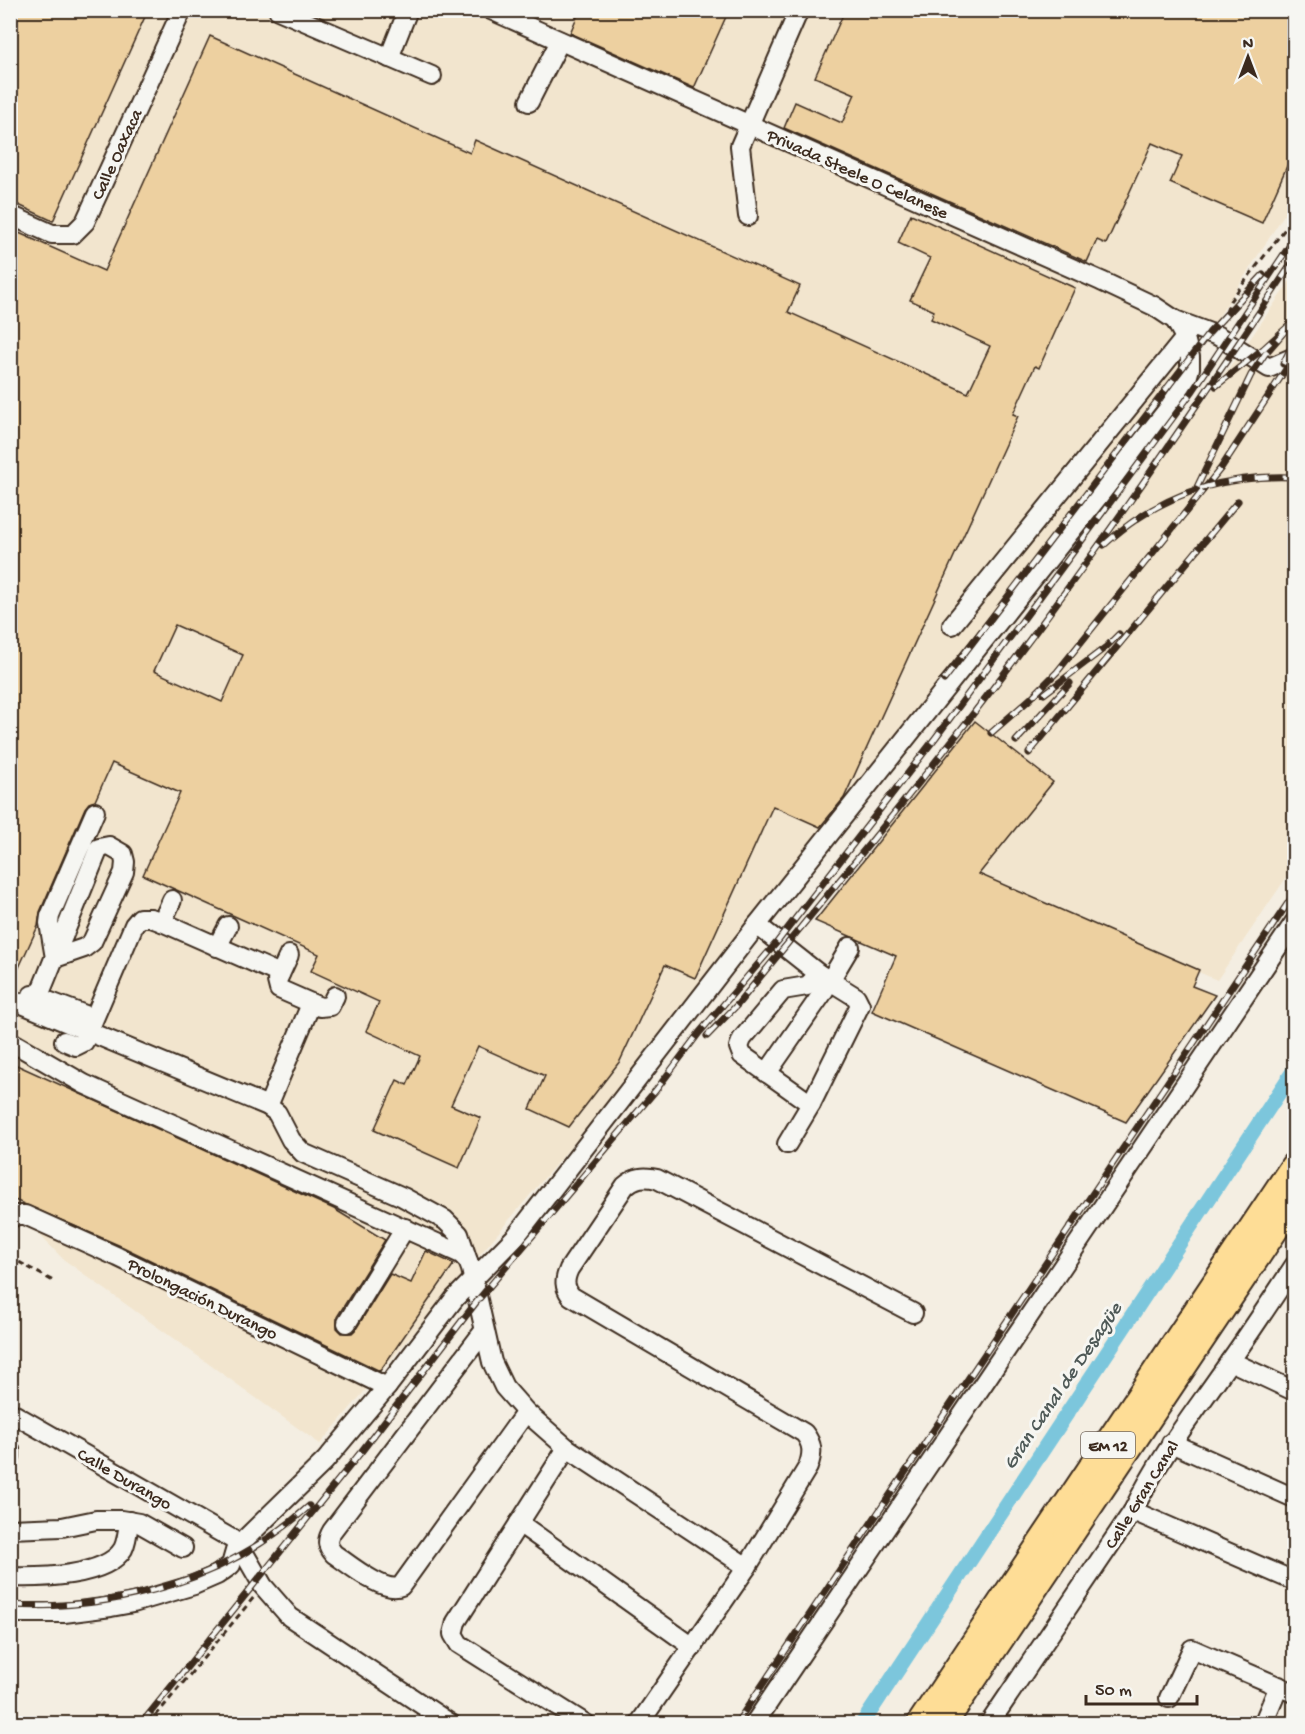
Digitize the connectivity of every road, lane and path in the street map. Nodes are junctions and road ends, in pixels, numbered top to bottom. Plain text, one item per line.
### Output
1 (182, 10) edge
2 (278, 10) edge
3 (408, 10) edge
4 (491, 10) edge
5 (799, 10) edge
6 (560, 41) junction
7 (389, 58) junction
8 (432, 76) dead end
9 (529, 102) dead end
10 (749, 124) junction
11 (10, 215) edge
12 (748, 216) dead end
13 (1294, 217) edge
14 (1175, 320) junction
15 (1218, 336) junction
16 (1185, 338) junction
17 (1294, 357) edge
18 (952, 624) dead end
19 (94, 812) dead end
20 (172, 900) dead end
21 (162, 922) junction
22 (1294, 923) edge
23 (757, 925) junction
24 (228, 926) dead end
25 (218, 947) junction
26 (850, 947) dead end
27 (289, 955) dead end
28 (55, 958) junction
29 (280, 974) junction
30 (825, 978) junction
31 (10, 986) edge
32 (335, 996) dead end
33 (38, 998) junction
34 (10, 999) edge
35 (311, 1004) junction
36 (91, 1025) junction
37 (10, 1041) edge
38 (64, 1041) dead end
39 (767, 1073) junction
40 (811, 1104) junction
41 (268, 1106) junction
42 (787, 1144) dead end
43 (1294, 1166) edge
44 (1294, 1202) edge
45 (14, 1217) edge
46 (405, 1228) junction
47 (10, 1257) edge
48 (468, 1261) junction
49 (1294, 1266) edge
50 (473, 1279) junction
51 (53, 1281) dead end
52 (914, 1313) dead end
53 (347, 1323) dead end
54 (484, 1331) junction
55 (1230, 1361) junction
56 (387, 1387) junction
57 (1293, 1388) edge
58 (10, 1412) edge
59 (526, 1412) junction
60 (1171, 1443) junction
61 (567, 1448) junction
62 (10, 1450) edge
63 (10, 1456) edge
64 (1294, 1498) edge
65 (1133, 1511) junction
66 (129, 1521) junction
67 (519, 1523) junction
68 (10, 1530) edge
69 (239, 1546) junction
70 (183, 1548) dead end
71 (747, 1567) junction
72 (10, 1577) edge
73 (1294, 1581) edge
74 (262, 1586) junction
75 (10, 1613) edge
76 (693, 1647) junction
77 (1287, 1690) edge
78 (1169, 1698) dead end
79 (149, 1724) edge
80 (451, 1724) edge
81 (586, 1724) edge
82 (639, 1724) edge
83 (754, 1724) edge
84 (920, 1724) edge
85 (943, 1724) edge
86 (989, 1724) edge
87 (1263, 1724) edge

1 - 11 street, Calle Oaxaca
2 - 7 street
3 - 7 street
4 - 6 street, Privada Steele O Celanese
5 - 10 street
6 - 9 street
6 - 10 street, Privada Steele O Celanese
7 - 8 street
10 - 12 street
10 - 14 street, Privada Steele O Celanese
13 - 15 path
14 - 15 street
14 - 16 street, Privada Steele O Celanese
15 - 17 street
16 - 18 street
16 - 23 street, Privada Steele O Celanese
19 - 28 street
20 - 21 street
21 - 25 street
21 - 36 street
22 - 83 street
23 - 30 street
23 - 50 street
24 - 25 street
25 - 29 street
26 - 30 street
27 - 29 street
28 - 28 street
28 - 33 street
29 - 35 street
30 - 39 street
30 - 39 street
30 - 40 street
31 - 33 street
32 - 35 street
33 - 36 street
34 - 36 street
35 - 41 street
36 - 38 street
36 - 41 street
37 - 46 street
39 - 40 street
40 - 42 street
41 - 48 street
43 - 84 highway, EM 12
44 - 85 highway, EM 12
45 - 56 street, Prolongación Durango
46 - 48 street
46 - 53 street
47 - 51 path
48 - 50 street
49 - 55 street, Calle Gran Canal
50 - 54 street
50 - 56 street
52 - 71 street
54 - 59 street
54 - 59 street
55 - 57 street
55 - 60 street, Calle Gran Canal
56 - 69 street
58 - 69 street, Calle Durango
59 - 61 street
60 - 64 street
60 - 65 street, Calle Gran Canal
61 - 67 street
61 - 71 street
62 - 63 street
65 - 73 street
65 - 86 street, Calle Gran Canal
66 - 68 street
66 - 70 street
66 - 72 street
67 - 76 street
67 - 81 street
69 - 74 street
69 - 75 street
71 - 76 street
74 - 79 path
74 - 80 street
76 - 82 street
77 - 78 street
77 - 87 street

